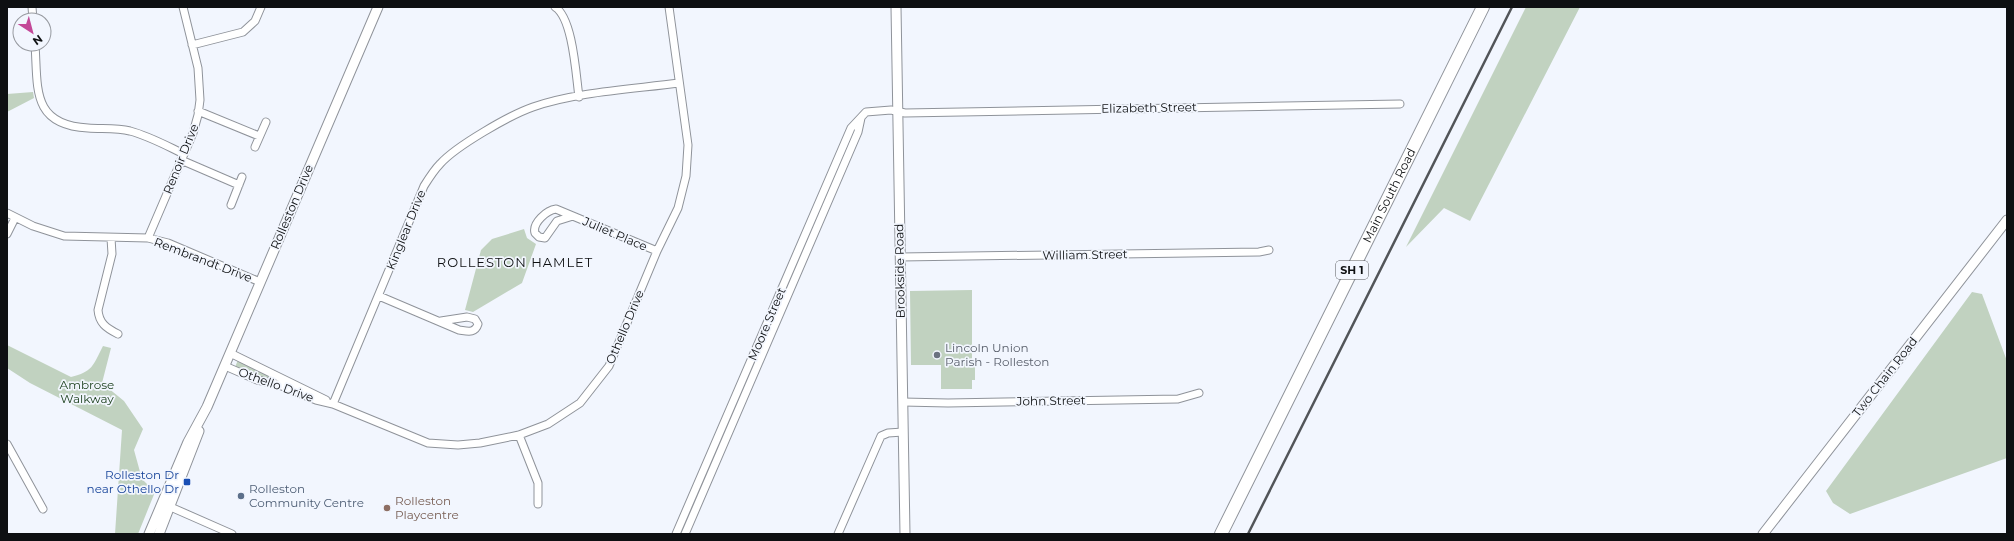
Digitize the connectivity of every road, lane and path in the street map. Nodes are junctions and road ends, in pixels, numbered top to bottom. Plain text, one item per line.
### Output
1 (183, 7) edge
2 (261, 7) edge
3 (378, 7) edge
4 (555, 7) edge
5 (669, 7) edge
6 (896, 7) edge
7 (1483, 7) edge
8 (192, 45) junction
9 (36, 52) edge
10 (679, 83) junction
11 (579, 97) junction
12 (1400, 104) dead end
13 (198, 111) junction
14 (898, 112) junction
15 (861, 115) junction
16 (266, 122) dead end
17 (260, 136) junction
18 (255, 147) dead end
19 (182, 157) junction
20 (242, 177) dead end
21 (239, 185) junction
22 (231, 205) dead end
23 (7, 213) edge
24 (573, 216) junction
25 (15, 218) junction
26 (2007, 220) edge
27 (7, 234) edge
28 (111, 238) junction
29 (148, 238) junction
30 (1269, 250) dead end
31 (657, 251) junction
32 (900, 257) junction
33 (260, 282) junction
34 (379, 296) junction
35 (441, 321) dead end
36 (118, 334) dead end
37 (230, 353) junction
38 (225, 366) junction
39 (1199, 393) dead end
40 (903, 402) junction
41 (330, 403) junction
42 (903, 432) junction
43 (519, 435) junction
44 (7, 444) edge
45 (538, 504) dead end
46 (166, 505) junction
47 (43, 509) dead end
48 (149, 534) edge
49 (159, 534) edge
50 (232, 534) edge
51 (676, 534) edge
52 (685, 534) edge
53 (838, 534) edge
54 (905, 534) edge
55 (1221, 534) edge
56 (1763, 534) edge

1 - 8 street, Renoir Drive
2 - 8 street
3 - 33 street, Rolleston Drive
4 - 11 street
5 - 10 street, Othello Drive
6 - 14 street, Brookside Road
7 - 55 highway, Main South Road / SH 1
8 - 13 street, Renoir Drive
9 - 19 street
10 - 11 street, Kinglear Drive
10 - 31 street, Othello Drive
11 - 34 street, Kinglear Drive
12 - 14 street, Elizabeth Street
13 - 17 street
13 - 19 street, Renoir Drive
14 - 15 street
14 - 32 street, Brookside Road
15 - 51 street, Moore Street
15 - 52 street, Moore Street
16 - 17 street
17 - 18 street
19 - 21 street
19 - 29 street, Renoir Drive
20 - 21 street
21 - 22 street
23 - 25 street, Rembrandt Drive
24 - 24 street, Juliet Place
24 - 31 street, Juliet Place
25 - 27 street
25 - 28 street, Rembrandt Drive
26 - 56 street, Two Chain Road
28 - 29 street, Rembrandt Drive
28 - 36 street
29 - 33 street, Rembrandt Drive
30 - 32 street, William Street
31 - 43 street, Othello Drive
32 - 40 street, Brookside Road
33 - 37 street, Rolleston Drive
34 - 35 street
34 - 41 street, Kinglear Drive
37 - 38 street, Rolleston Drive
37 - 41 street, Othello Drive
38 - 41 street, Othello Drive
38 - 46 street, Rolleston Drive
39 - 40 street, John Street
40 - 42 street, Brookside Road
41 - 43 street, Othello Drive
42 - 53 street
42 - 54 street, Brookside Road
43 - 45 street
44 - 47 street
46 - 48 street, Rolleston Drive
46 - 49 street, Rolleston Drive
46 - 50 street

